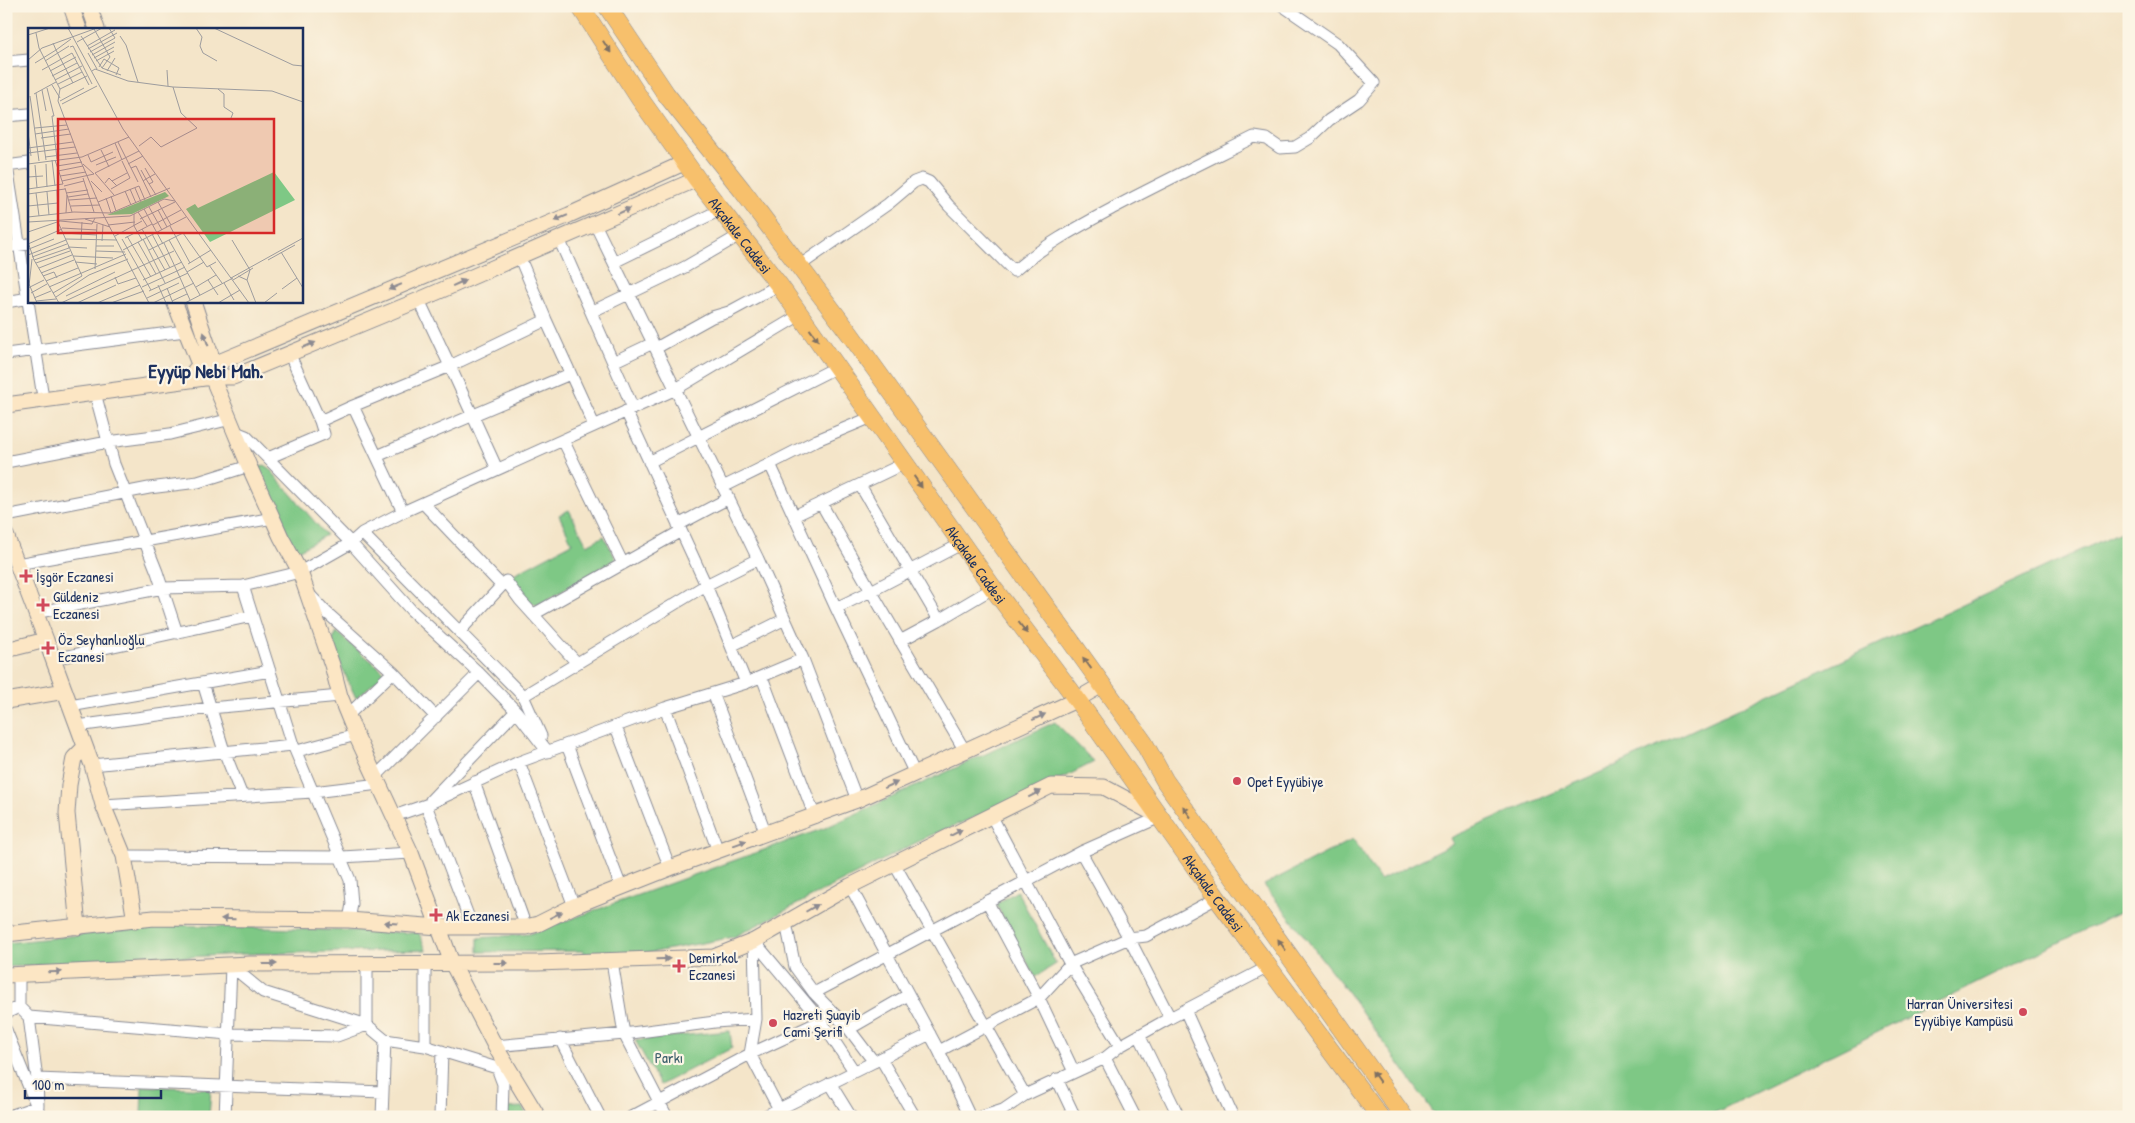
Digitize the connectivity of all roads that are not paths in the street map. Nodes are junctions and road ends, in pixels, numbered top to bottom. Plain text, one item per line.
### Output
1 (71, 6) edge
2 (89, 6) edge
3 (580, 6) edge
4 (607, 6) edge
5 (1283, 6) edge
6 (79, 28) edge
7 (97, 28) edge
8 (28, 60) edge
9 (6, 62) edge
10 (28, 114) edge
11 (6, 116) edge
12 (686, 162) junction
13 (28, 163) edge
14 (7, 166) edge
15 (697, 179) junction
16 (720, 210) junction
17 (596, 224) junction
18 (740, 235) junction
19 (559, 239) junction
20 (25, 244) edge
21 (6, 247) edge
22 (519, 256) junction
23 (614, 262) junction
24 (799, 266) junction
25 (779, 285) junction
26 (630, 295) junction
27 (28, 298) edge
28 (419, 300) junction
29 (6, 302) edge
30 (29, 302) edge
31 (174, 302) edge
32 (193, 302) edge
33 (591, 312) junction
34 (800, 316) junction
35 (546, 320) junction
36 (185, 331) junction
37 (655, 345) junction
38 (36, 350) junction
39 (290, 353) junction
40 (6, 354) edge
41 (613, 362) junction
42 (450, 366) junction
43 (837, 367) junction
44 (209, 370) junction
45 (570, 374) junction
46 (676, 389) junction
47 (42, 391) junction
48 (95, 393) junction
49 (6, 395) edge
50 (6, 405) edge
51 (353, 406) junction
52 (630, 410) junction
53 (474, 415) junction
54 (872, 417) junction
55 (320, 421) junction
56 (234, 425) junction
57 (594, 425) junction
58 (700, 438) junction
59 (563, 440) junction
60 (108, 442) junction
61 (377, 456) junction
62 (268, 458) junction
63 (6, 462) edge
64 (649, 462) junction
65 (905, 463) junction
66 (770, 464) junction
67 (249, 466) junction
68 (497, 469) junction
69 (860, 485) junction
70 (723, 487) junction
71 (125, 494) junction
72 (729, 498) junction
73 (423, 503) junction
74 (822, 503) junction
75 (403, 512) junction
76 (6, 516) edge
77 (794, 516) junction
78 (273, 518) junction
79 (679, 528) junction
80 (362, 533) junction
81 (7, 538) edge
82 (144, 542) junction
83 (350, 543) junction
84 (961, 544) junction
85 (758, 559) junction
86 (17, 564) junction
87 (623, 564) junction
88 (911, 570) junction
89 (300, 572) junction
90 (706, 585) junction
91 (243, 586) junction
92 (501, 586) junction
93 (162, 588) junction
94 (304, 588) junction
95 (993, 588) junction
96 (871, 591) junction
97 (836, 608) junction
98 (34, 613) junction
99 (534, 614) junction
100 (252, 616) junction
101 (785, 619) junction
102 (939, 620) junction
103 (460, 631) junction
104 (177, 633) junction
105 (46, 640) junction
106 (900, 641) junction
107 (731, 646) junction
108 (6, 650) edge
109 (54, 659) junction
110 (803, 659) junction
111 (577, 663) junction
112 (270, 671) junction
113 (393, 672) junction
114 (479, 673) junction
115 (762, 677) junction
116 (203, 683) junction
117 (746, 683) junction
118 (1102, 685) junction
119 (65, 691) junction
120 (713, 693) junction
121 (340, 696) junction
122 (522, 696) junction
123 (1076, 700) junction
124 (6, 701) edge
125 (280, 702) junction
126 (70, 706) junction
127 (210, 708) junction
128 (664, 708) junction
129 (516, 711) junction
130 (348, 715) junction
131 (436, 717) junction
132 (77, 726) junction
133 (616, 727) junction
134 (356, 735) junction
135 (567, 745) junction
136 (85, 748) junction
137 (295, 748) junction
138 (224, 751) junction
139 (965, 751) junction
140 (548, 752) junction
141 (519, 762) junction
142 (92, 765) junction
143 (915, 774) junction
144 (377, 781) junction
145 (474, 782) junction
146 (313, 792) junction
147 (242, 796) junction
148 (858, 800) junction
149 (426, 804) junction
150 (103, 805) junction
151 (991, 815) junction
152 (394, 816) junction
153 (815, 817) junction
154 (1160, 817) junction
155 (766, 834) junction
156 (718, 851) junction
157 (1081, 852) junction
158 (411, 853) junction
159 (124, 856) junction
160 (342, 857) junction
161 (895, 865) junction
162 (670, 868) junction
163 (1027, 882) junction
164 (850, 886) junction
165 (620, 887) junction
166 (1217, 898) junction
167 (987, 901) junction
168 (574, 906) junction
169 (349, 920) junction
170 (135, 921) junction
171 (786, 923) junction
172 (472, 926) junction
173 (78, 927) junction
174 (440, 927) junction
175 (526, 927) junction
176 (931, 932) junction
177 (6, 934) edge
178 (1129, 938) junction
179 (754, 941) junction
180 (886, 955) junction
181 (612, 961) junction
182 (452, 963) junction
183 (367, 964) junction
184 (424, 964) junction
185 (1070, 964) junction
186 (231, 966) junction
187 (1268, 967) junction
188 (13, 974) edge
189 (814, 992) junction
190 (908, 995) junction
191 (1038, 998) junction
192 (827, 1006) junction
193 (20, 1007) junction
194 (1185, 1010) junction
195 (6, 1013) edge
196 (29, 1017) junction
197 (1170, 1018) junction
198 (756, 1019) junction
199 (820, 1020) junction
200 (367, 1025) junction
201 (985, 1025) junction
202 (849, 1028) junction
203 (6, 1030) edge
204 (229, 1034) junction
205 (624, 1034) junction
206 (930, 1034) junction
207 (1139, 1035) junction
208 (560, 1039) junction
209 (385, 1040) junction
210 (425, 1046) junction
211 (495, 1046) junction
212 (1120, 1046) junction
213 (442, 1051) junction
214 (939, 1051) junction
215 (750, 1054) junction
216 (1105, 1058) junction
217 (877, 1060) junction
218 (503, 1069) junction
219 (854, 1071) junction
220 (1074, 1072) junction
221 (37, 1079) junction
222 (1057, 1079) junction
223 (830, 1083) junction
224 (225, 1088) junction
225 (383, 1092) junction
226 (1025, 1095) junction
227 (659, 1102) junction
228 (40, 1111) edge
229 (781, 1113) edge
230 (1005, 1113) edge
231 (7, 1117) edge
232 (225, 1117) edge
233 (382, 1117) edge
234 (440, 1117) edge
235 (502, 1117) edge
236 (538, 1117) edge
237 (600, 1117) edge
238 (630, 1117) edge
239 (667, 1117) edge
240 (763, 1117) edge
241 (851, 1117) edge
242 (915, 1117) edge
243 (970, 1117) edge
244 (981, 1117) edge
245 (1075, 1117) edge
246 (1135, 1117) edge
247 (1179, 1117) edge
248 (1233, 1117) edge
249 (1380, 1117) edge
250 (1404, 1117) edge

1 - 6 main road
2 - 7 main road
3 -> 12 main road, Akçakale Caddesi
4 - 24 main road, Akçakale Caddesi
5 - 24 street
8 - 9 street
10 - 11 street
12 - 15 main road, Akçakale Caddesi
12 -> 44 main road
13 - 14 street
14 - 20 street
15 - 16 main road, Akçakale Caddesi
17 -> 15 main road
16 - 18 main road, Akçakale Caddesi
16 - 23 street
17 - 19 main road
17 - 23 street
18 - 25 main road, Akçakale Caddesi
18 - 26 street
19 - 22 main road
19 - 33 street
20 - 21 street
20 - 27 street
28 -> 22 main road
22 - 35 street
23 - 26 street
118 -> 24 main road, Akçakale Caddesi
25 - 34 main road, Akçakale Caddesi
25 - 37 street
26 - 33 street
26 - 37 street
27 - 29 street
39 -> 28 main road
28 - 42 street
30 - 38 street
31 - 36 main road
44 -> 32 main road
33 - 41 street
34 -> 43 main road, Akçakale Caddesi
34 - 46 street
35 - 42 street
35 - 45 street
36 - 38 street
36 - 44 main road
37 - 41 street
37 - 46 street
38 - 40 street
38 - 47 street
39 - 44 main road
39 - 55 street
41 - 52 street
42 - 51 street
42 - 53 street
43 - 54 main road, Akçakale Caddesi
43 - 58 street
44 - 47 main road
44 - 48 main road
44 - 56 main road
45 - 53 street
45 - 57 street
46 - 52 street
46 - 58 street
47 - 49 main road
48 - 50 main road
48 - 60 street
51 - 55 street
51 - 61 street
52 - 57 street
52 - 64 street
53 - 61 street
53 - 68 street
54 - 65 main road, Akçakale Caddesi
54 - 66 street
55 - 62 street
56 - 60 street
56 - 62 street
56 - 67 main road
57 - 59 street
58 - 64 street
58 - 70 street
59 - 68 street
59 - 87 street
60 - 63 street
60 - 71 street
61 - 75 street
62 - 83 street
64 - 79 street
65 - 69 street
65 -> 84 main road, Akçakale Caddesi
66 - 70 street
66 - 77 street
67 - 71 street
67 - 78 main road
68 - 73 street
69 - 74 street
69 - 88 street
70 - 72 street
71 - 76 street
71 - 82 street
72 - 79 street
72 - 85 street
73 - 75 street
73 - 92 street
74 - 77 street
74 - 96 street
75 - 80 street
77 - 97 street
78 - 82 street
78 - 89 main road
79 - 87 street
79 - 90 street
80 - 83 street
80 - 103 street
81 - 86 main road
82 - 86 street
82 - 93 street
83 - 89 street
83 - 114 street
84 - 88 street
84 - 95 main road, Akçakale Caddesi
85 - 90 street
85 - 101 street
86 - 98 main road
87 - 99 street
88 - 96 street
88 - 102 street
89 - 91 street
89 - 94 main road
90 - 107 street
90 - 111 street
91 - 93 street
91 - 100 street
92 - 99 street
92 - 103 street
93 - 98 street
93 - 104 street
94 - 113 street
94 - 121 main road
95 - 102 street
95 -> 123 main road, Akçakale Caddesi
96 - 97 street
96 - 106 street
97 - 143 street
98 - 105 main road
99 - 111 street
100 - 104 street
100 - 112 street
101 - 107 street
101 - 110 street
102 - 106 street
103 - 122 street
104 - 109 street
105 - 108 main road
105 - 109 main road
106 - 139 street
107 - 117 street
109 - 119 main road
110 - 115 street
110 - 148 street
111 - 122 street
112 - 116 street
112 - 125 street
113 - 130 street
113 - 131 street
114 - 129 street
114 - 131 street
115 - 117 street
115 - 153 street
116 - 126 street
116 - 127 street
117 - 120 street
118 - 123 main road
250 -> 118 main road, Akçakale Caddesi
119 - 124 main road
119 - 126 main road
120 - 128 street
120 - 155 street
121 - 125 street
121 - 130 main road
122 - 140 street
139 -> 123 main road
123 - 154 main road, Akçakale Caddesi
125 - 127 street
125 - 137 street
126 - 132 main road
127 - 132 street
127 - 138 street
128 - 133 street
128 - 156 street
129 - 140 street
129 - 149 street
130 - 134 main road
131 - 144 street
132 - 136 main road
133 - 135 street
133 - 162 street
134 - 137 street
134 - 144 main road
135 - 140 street
135 - 165 street
136 - 142 main road
136 - 173 main road
137 - 138 street
137 - 146 street
138 - 142 street
138 - 147 street
139 - 143 main road
140 - 141 street
141 - 145 street
141 - 168 street
142 - 150 main road
148 -> 143 main road
144 - 146 street
144 - 152 main road
145 - 149 street
145 - 175 street
146 - 147 street
146 - 160 street
147 - 150 street
148 - 153 main road
149 - 152 street
149 - 172 street
150 - 159 main road
151 -> 154 main road
161 -> 151 main road
151 - 163 street
152 - 158 main road
153 - 155 main road
154 - 157 street
154 - 166 main road, Akçakale Caddesi
156 -> 155 main road
156 - 162 main road
157 - 163 street
157 - 178 street
158 - 160 street
158 - 174 main road
159 - 160 street
159 - 170 main road
160 - 169 street
161 - 164 main road
161 - 176 street
162 - 165 main road
163 - 167 street
163 - 185 street
171 -> 164 main road
164 - 180 street
165 - 168 main road
166 - 178 street
166 - 187 main road, Akçakale Caddesi
167 - 176 street
167 - 191 street
175 -> 168 main road
169 -> 170 main road
174 -> 169 main road
170 - 173 main road
171 - 179 main road
171 - 189 street
172 - 174 main road
172 - 175 main road
173 - 177 main road
174 - 182 main road
176 - 180 street
176 - 201 street
178 - 185 street
178 - 197 street
181 -> 179 main road
179 - 198 street
179 - 199 street
180 - 189 street
180 - 190 street
182 -> 181 main road
181 - 205 street
182 - 184 main road
182 - 211 main road
183 - 184 main road
186 -> 183 main road
183 - 200 street
184 - 210 street
185 - 191 street
185 - 212 street
188 -> 186 main road
186 - 200 street
186 - 204 street
187 - 194 street
187 - 249 main road, Akçakale Caddesi
188 - 193 street
189 - 192 street
190 - 202 street
190 - 206 street
191 - 201 street
191 - 220 street
192 - 199 street
192 - 202 street
193 - 195 street
193 - 196 street
194 - 197 street
194 - 248 street
196 - 204 street
196 - 221 street
197 - 207 street
198 - 205 street
198 - 215 street
199 - 215 street
199 - 219 street
200 - 204 street
200 - 209 street
201 - 214 street
201 - 226 street
202 - 217 street
203 - 228 street
204 - 224 street
205 - 208 street
205 - 227 street
206 - 214 street
206 - 217 street
207 - 212 street
207 - 247 street
208 - 211 street
208 - 237 street
209 - 210 street
209 - 225 street
210 - 213 street
211 - 218 main road
212 - 216 street
213 - 218 street
213 - 234 street
214 - 243 street
215 - 227 street
215 - 229 street
216 - 220 street
216 - 246 street
217 - 219 street
217 - 242 street
218 - 235 street
218 - 236 main road
219 - 223 street
220 - 222 street
221 - 224 street
221 - 228 street
222 - 226 street
222 - 245 street
223 - 229 street
223 - 241 street
224 - 225 street
224 - 232 street
225 - 233 street
226 - 230 street
227 - 238 street
227 - 239 street
228 - 231 street
229 - 240 street
230 - 244 street

